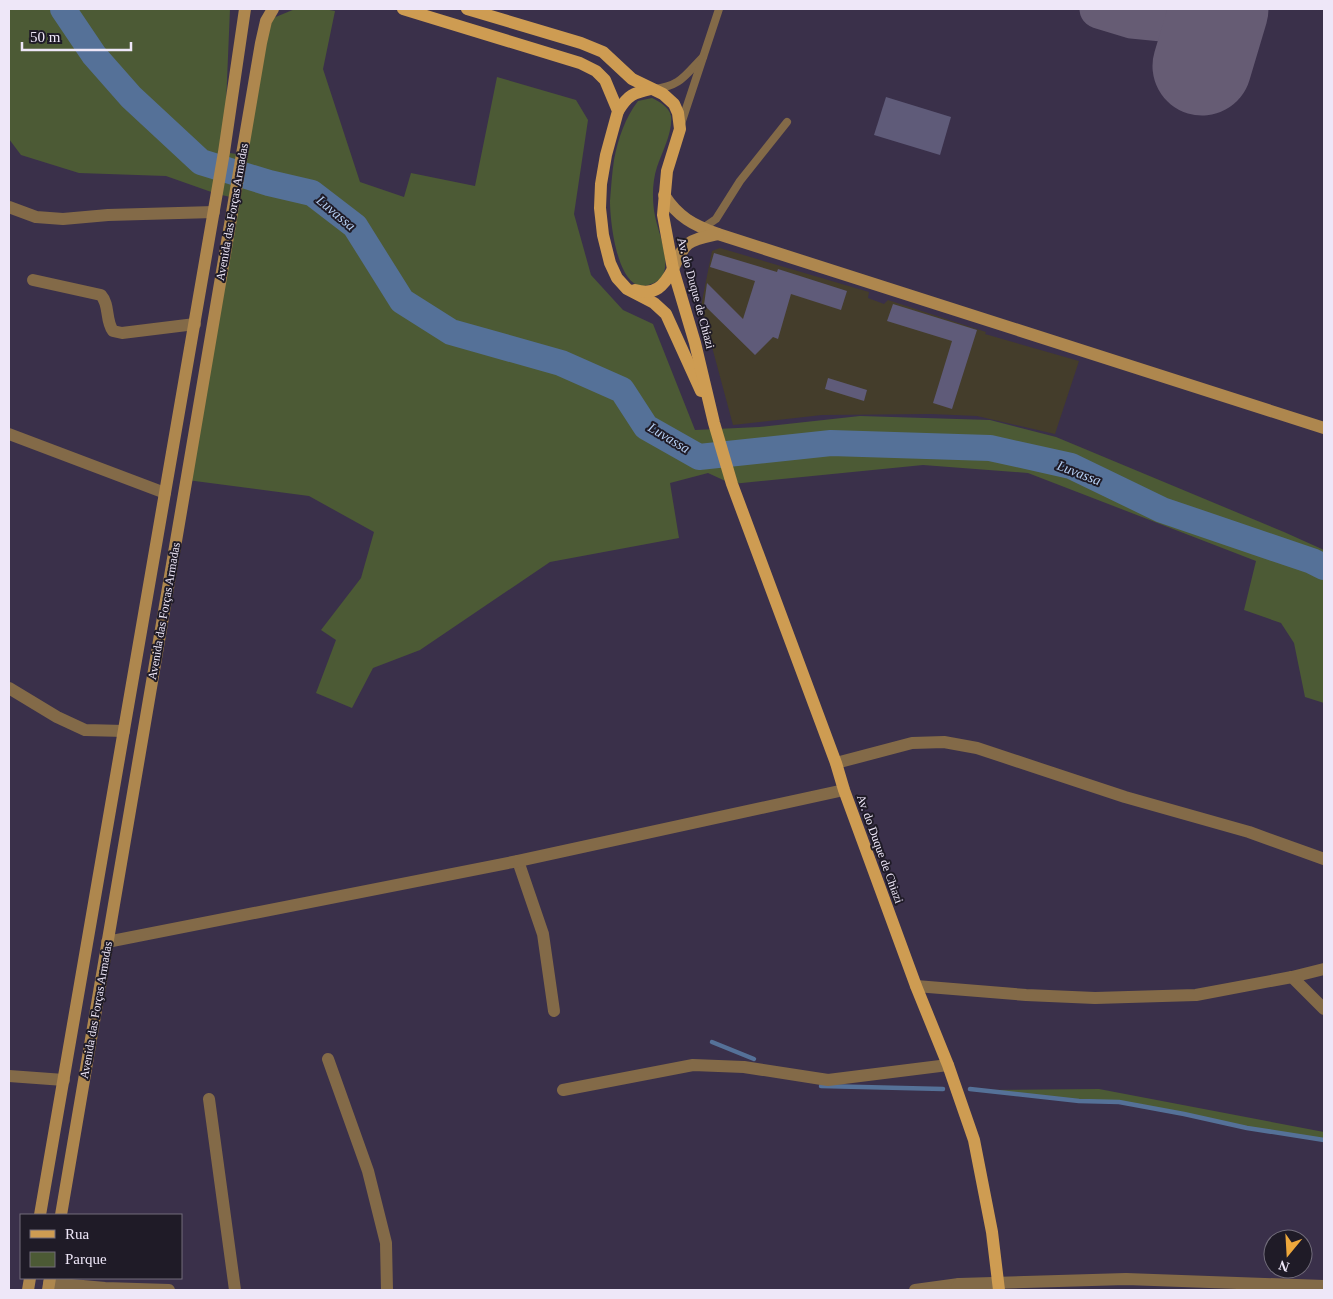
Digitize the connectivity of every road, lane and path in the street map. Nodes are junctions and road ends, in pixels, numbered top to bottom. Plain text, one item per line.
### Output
1 (246, 9) edge
2 (274, 9) edge
3 (403, 9) edge
4 (467, 9) edge
5 (719, 9) edge
6 (706, 53) junction
7 (652, 89) junction
8 (618, 111) junction
9 (787, 122) dead end
10 (680, 129) junction
11 (664, 195) junction
12 (9, 207) edge
13 (214, 212) junction
14 (703, 228) junction
15 (718, 234) junction
16 (673, 269) junction
17 (33, 280) dead end
18 (628, 288) junction
19 (194, 324) junction
20 (714, 423) junction
21 (1324, 428) edge
22 (9, 434) edge
23 (165, 493) junction
24 (9, 688) edge
25 (124, 731) junction
26 (836, 763) junction
27 (844, 790) junction
28 (1324, 858) edge
29 (518, 861) junction
30 (108, 942) junction
31 (1324, 969) edge
32 (1292, 977) junction
33 (916, 986) junction
34 (1324, 1009) edge
35 (554, 1011) dead end
36 (328, 1059) dead end
37 (948, 1065) junction
38 (9, 1076) edge
39 (64, 1080) junction
40 (563, 1090) dead end
41 (209, 1099) dead end
42 (40, 1214) edge
43 (61, 1214) edge
44 (49, 1284) edge
45 (1126, 1285) edge
46 (998, 1286) edge
47 (1324, 1286) edge
48 (957, 1287) edge
49 (1243, 1287) edge
50 (169, 1290) edge
51 (235, 1290) edge
52 (387, 1290) edge
53 (915, 1290) edge

1 - 13 main road, Avenida das Forças Armadas
2 - 30 main road, Avenida das Forças Armadas
3 - 8 main road
4 - 7 main road
5 - 6 lane
6 - 7 lane
6 - 10 lane
7 - 8 main road
7 - 10 main road
8 - 18 main road, Av. do Duque de Chiazi
9 - 14 lane
10 - 11 main road, Av. do Duque de Chiazi
11 - 14 main road
11 - 16 main road, Av. do Duque de Chiazi
12 - 13 street
13 - 19 main road, Avenida das Forças Armadas
14 - 15 main road
15 - 16 main road
15 - 21 main road
16 - 18 main road
16 - 20 main road, Av. do Duque de Chiazi
17 - 19 street
18 - 20 main road, Av. do Duque de Chiazi
19 - 23 main road, Avenida das Forças Armadas
20 - 26 main road, Av. do Duque de Chiazi
22 - 23 street
23 - 25 main road, Avenida das Forças Armadas
24 - 25 street
25 - 39 main road, Avenida das Forças Armadas
26 - 27 main road, Av. do Duque de Chiazi
26 - 28 street
27 - 29 street
27 - 33 main road, Av. do Duque de Chiazi
29 - 30 street
29 - 35 street
30 - 43 main road, Avenida das Forças Armadas
31 - 32 street
32 - 33 street
32 - 34 street
33 - 37 main road, Av. do Duque de Chiazi
36 - 52 street
37 - 40 street
37 - 46 main road, Av. do Duque de Chiazi
38 - 39 street
39 - 42 main road, Avenida das Forças Armadas
41 - 51 street
44 - 50 street
45 - 46 street
45 - 49 street
46 - 48 street
47 - 49 street
48 - 53 street

